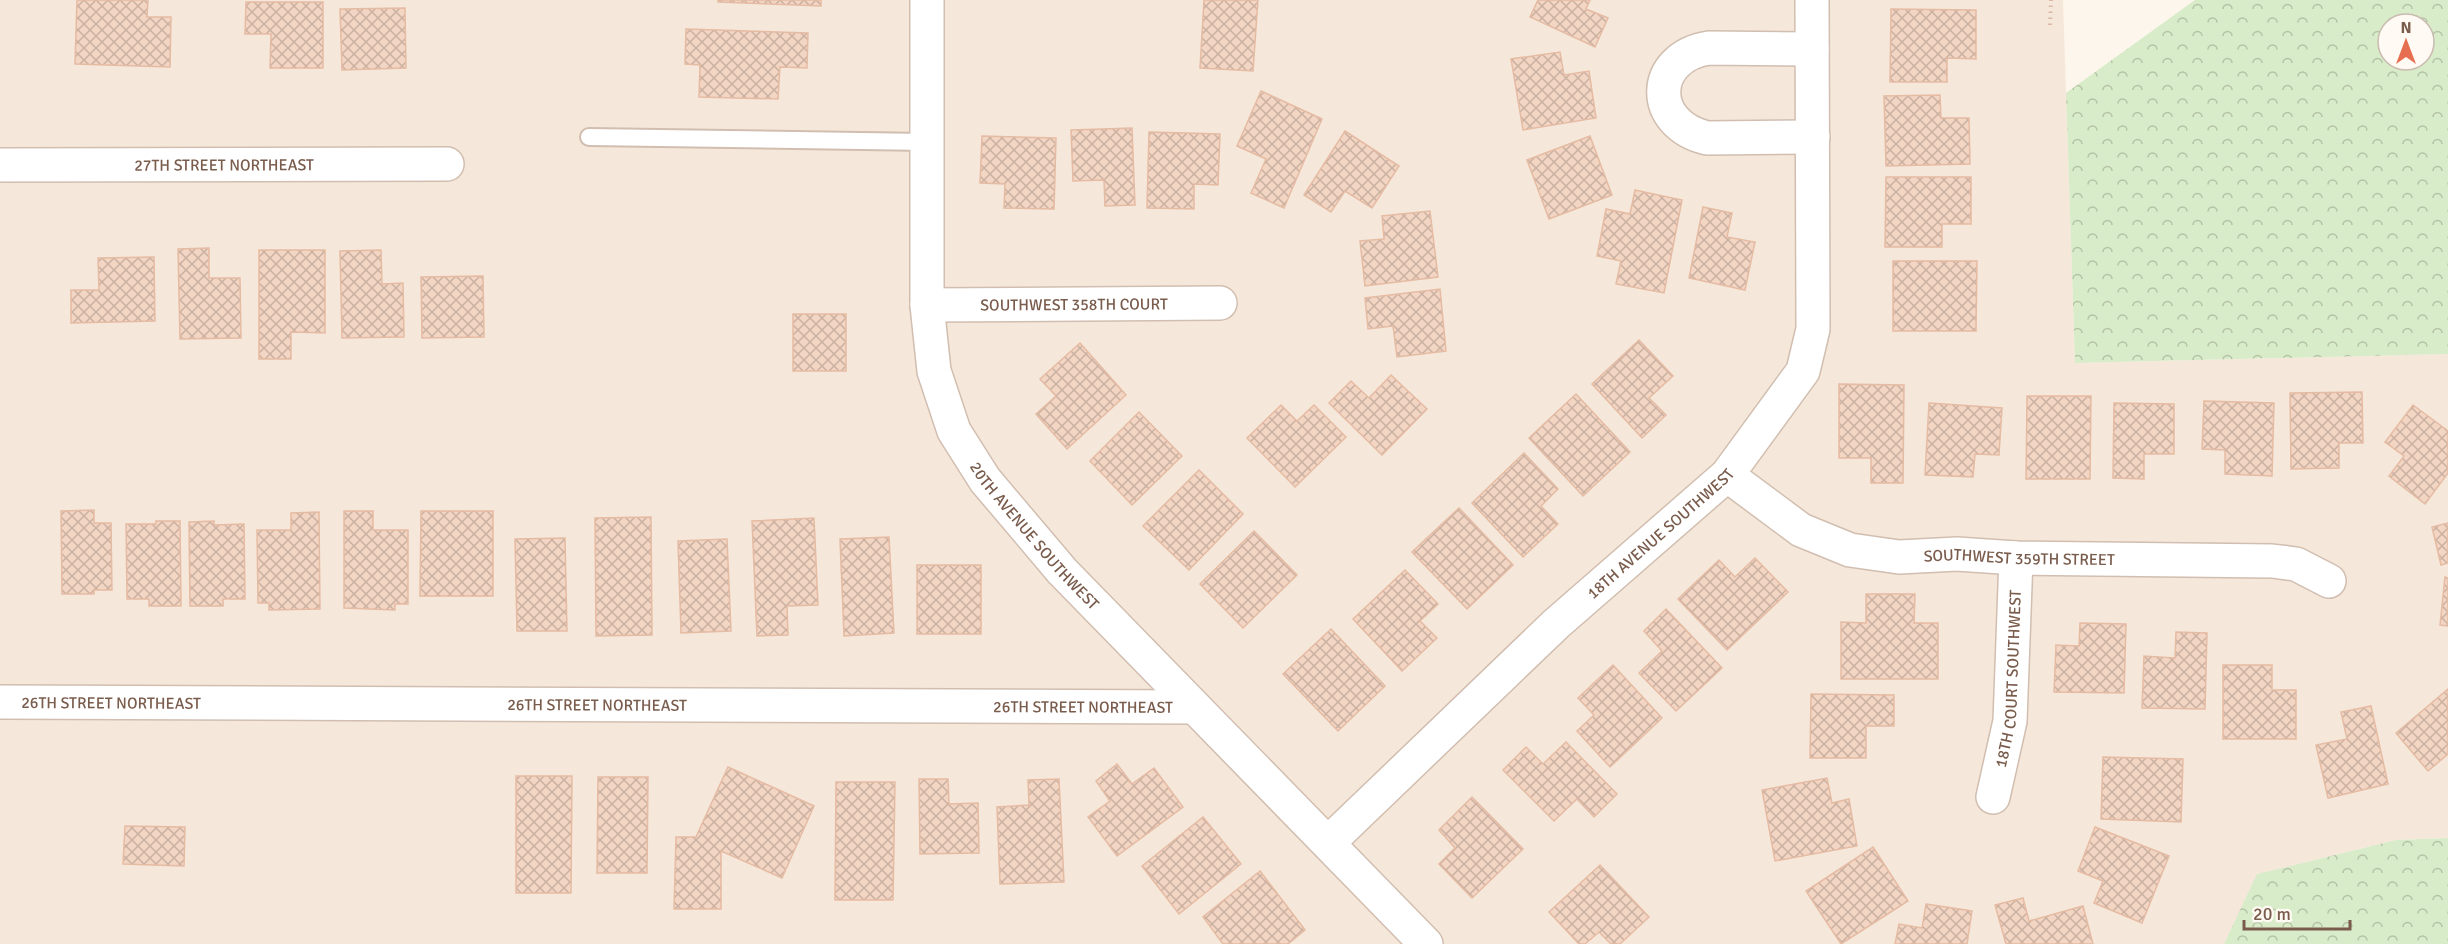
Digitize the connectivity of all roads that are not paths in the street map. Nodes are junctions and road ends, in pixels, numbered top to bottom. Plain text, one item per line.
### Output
1 (927, 0) edge
2 (1812, 0) edge
3 (1812, 49) junction
4 (589, 137) dead end
5 (1813, 137) junction
6 (927, 142) junction
7 (447, 164) dead end
8 (0, 165) edge
9 (1220, 303) dead end
10 (927, 305) junction
11 (1727, 475) junction
12 (2016, 558) junction
13 (2329, 582) dead end
14 (0, 702) edge
15 (1194, 707) junction
16 (1993, 797) dead end
17 (1329, 842) junction
18 (1426, 944) edge

1 - 6 street, 20TH AVENUE SOUTHWEST
2 - 3 street, 18TH AVENUE SOUTHWEST
3 - 5 street, 18TH AVENUE SOUTHWEST
3 - 5 street
4 - 6 lane
5 - 11 street, 18TH AVENUE SOUTHWEST
6 - 10 street, 20TH AVENUE SOUTHWEST
7 - 8 street, 27TH STREET NORTHEAST
9 - 10 street, SOUTHWEST 358TH COURT
10 - 15 street, 20TH AVENUE SOUTHWEST
11 - 12 street, SOUTHWEST 359TH STREET
11 - 17 street, 18TH AVENUE SOUTHWEST
12 - 13 street, SOUTHWEST 359TH STREET
12 - 16 street, 18TH COURT SOUTHWEST
14 - 15 street, 26TH STREET NORTHEAST
15 - 17 street, 20TH AVENUE SOUTHWEST
17 - 18 street, 20TH AVENUE SOUTHWEST

